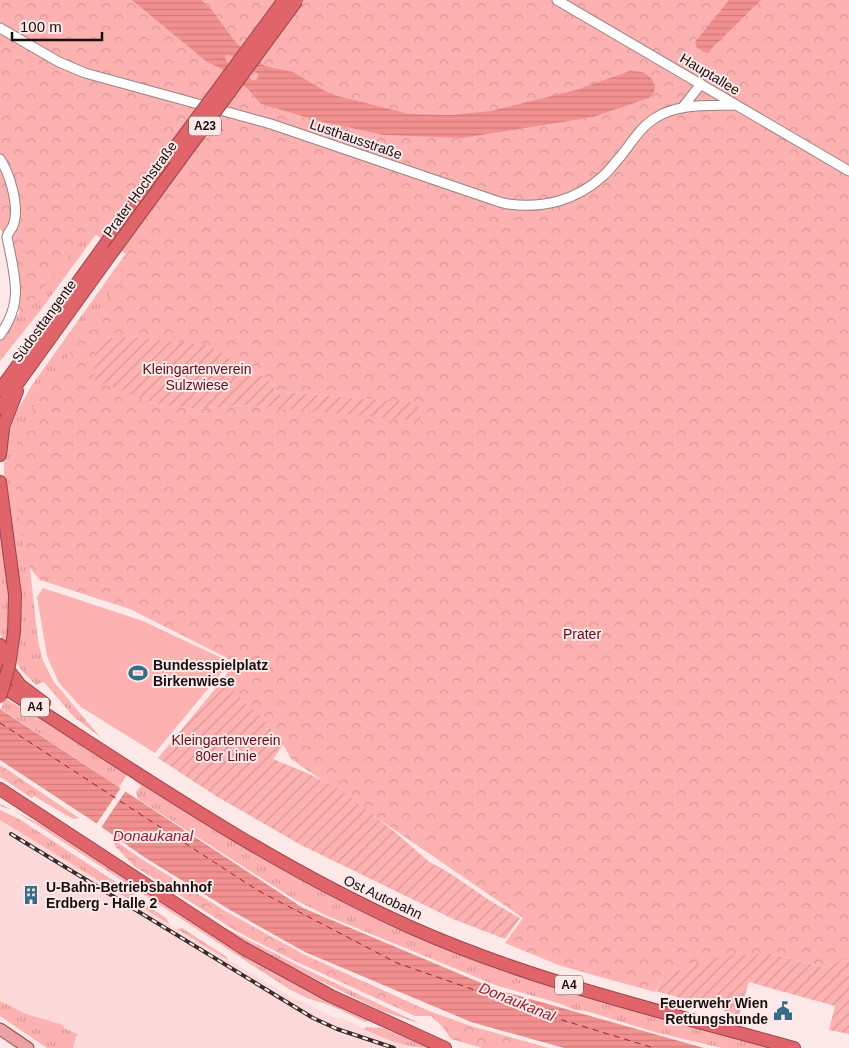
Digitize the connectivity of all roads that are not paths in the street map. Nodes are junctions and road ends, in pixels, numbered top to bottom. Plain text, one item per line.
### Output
1 (284, 0) edge
2 (297, 0) edge
3 (557, 0) edge
4 (0, 28) edge
5 (701, 84) junction
6 (735, 104) junction
7 (682, 108) junction
8 (0, 159) edge
9 (849, 171) edge
10 (108, 248) junction
11 (0, 335) edge
12 (20, 362) junction
13 (24, 375) junction
14 (0, 376) edge
15 (0, 380) edge
16 (0, 390) edge
17 (0, 408) edge
18 (2, 432) edge
19 (0, 455) edge
20 (0, 482) edge
21 (6, 646) edge
22 (4, 664) edge
23 (0, 685) edge
24 (0, 696) edge
25 (79, 736) junction
26 (0, 790) edge
27 (0, 799) edge
28 (47, 820) junction
29 (0, 1029) edge
30 (15, 1044) edge
31 (28, 1048) edge
32 (445, 1048) edge
33 (794, 1048) edge

1 - 10 highway, Prater Hochstraße / A23, bridge
2 - 10 highway, Prater Hochstraße / A23, bridge
3 - 5 street, Hauptallee
4 - 7 street, Lusthausstraße
5 - 6 street, Hauptallee
5 - 7 street
6 - 7 street, Lusthausstraße
6 - 9 street, Hauptallee
8 - 11 street
10 - 12 highway, Südosttangente / A23
10 - 13 highway, Südosttangente / A23
12 - 14 highway
12 - 15 highway
12 - 16 highway, Südosttangente / A23
13 - 17 highway, Südosttangente / A23
13 - 18 highway
18 - 19 highway
20 - 21 highway
21 - 22 highway
21 - 24 highway, bridge
22 - 25 highway
23 - 25 highway, Ost Autobahn / A4
25 - 33 highway, Ost Autobahn / A4
26 - 28 highway
27 - 28 highway
28 - 32 highway
29 - 30 main road
30 - 31 main road

